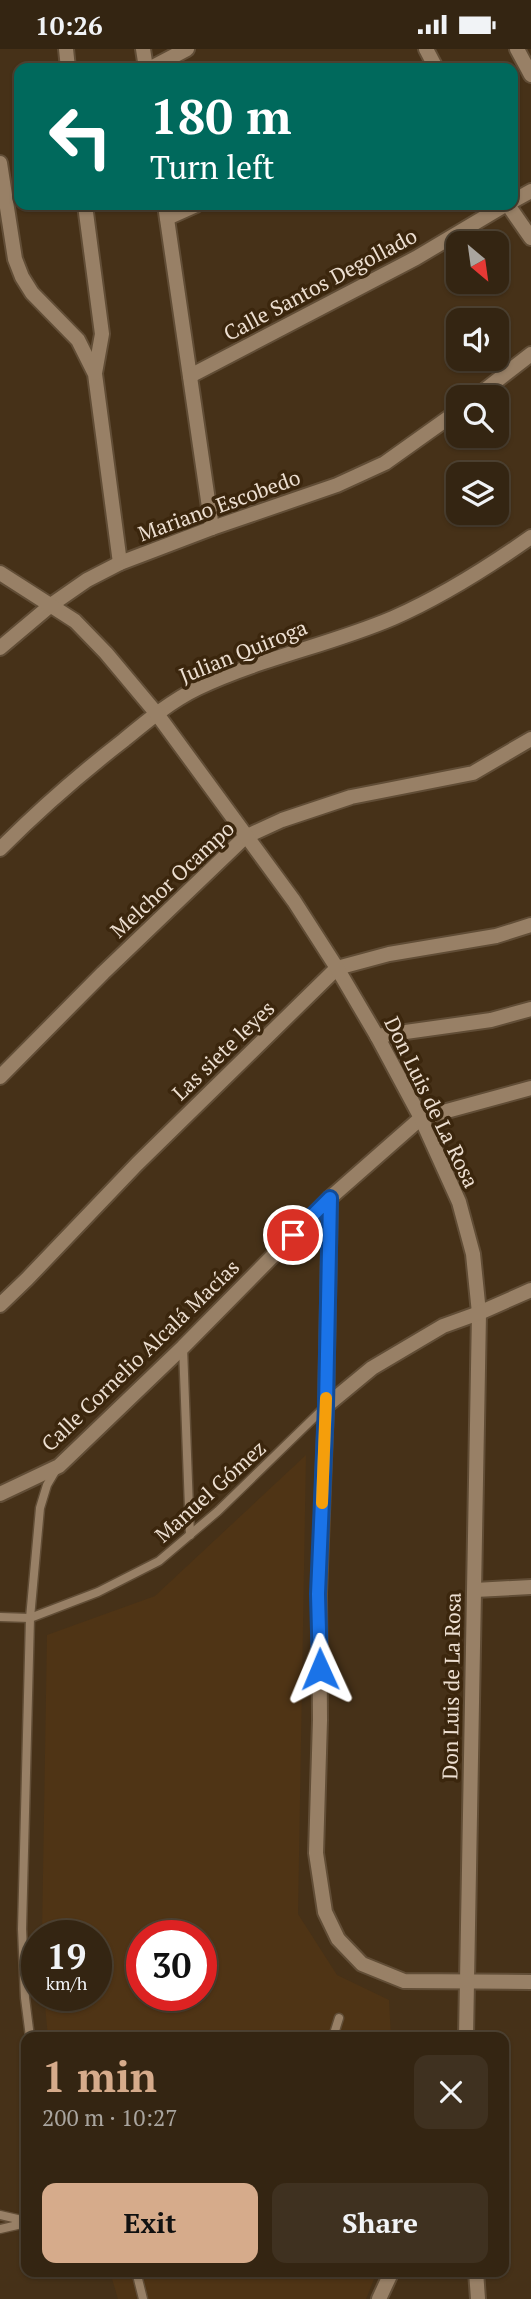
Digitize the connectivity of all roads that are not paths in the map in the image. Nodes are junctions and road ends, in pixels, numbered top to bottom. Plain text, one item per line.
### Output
1 (187, 49) edge
2 (517, 49) edge
3 (158, 63) edge
4 (531, 75) edge
5 (0, 163) edge
6 (86, 210) edge
7 (498, 210) edge
8 (510, 210) edge
9 (166, 211) edge
10 (531, 238) edge
11 (531, 354) edge
12 (95, 374) junction
13 (190, 376) junction
14 (491, 385) edge
15 (446, 420) edge
16 (212, 528) junction
17 (531, 537) edge
18 (120, 563) junction
19 (0, 573) edge
20 (51, 605) junction
21 (0, 648) edge
22 (157, 714) junction
23 (531, 739) edge
24 (245, 837) junction
25 (0, 849) edge
26 (531, 925) edge
27 (337, 968) junction
28 (531, 1009) edge
29 (377, 1036) junction
30 (0, 1077) edge
31 (531, 1088) edge
32 (421, 1118) junction
33 (330, 1198) junction
34 (531, 1290) edge
35 (0, 1305) edge
36 (479, 1313) junction
37 (183, 1347) junction
38 (326, 1406) junction
39 (59, 1466) junction
40 (0, 1494) edge
41 (190, 1535) junction
42 (531, 1587) edge
43 (474, 1590) junction
44 (0, 1617) edge
45 (30, 1618) junction
46 (531, 1982) edge
47 (467, 1983) junction
48 (339, 2018) dead end
49 (29, 2032) edge
50 (335, 2032) edge
51 (466, 2032) edge
52 (0, 2215) edge
53 (21, 2221) edge
54 (21, 2223) edge
55 (0, 2229) edge
56 (138, 2277) edge
57 (389, 2277) edge
58 (476, 2277) edge
59 (143, 2299) edge
60 (379, 2299) edge
61 (478, 2299) edge

1 - 3 street
2 - 4 street
5 - 12 street
6 - 12 street
7 - 13 street, Calle Santos Degollado
8 - 10 street
9 - 13 street
11 - 14 street
12 - 18 street
13 - 16 street
15 - 16 street, Mariano Escobedo
16 - 18 street, Mariano Escobedo
17 - 22 street, Julian Quiroga
18 - 20 street, Mariano Escobedo
19 - 20 street, Don Luis de La Rosa
20 - 21 street, Mariano Escobedo
20 - 22 street, Don Luis de La Rosa
22 - 24 street, Don Luis de La Rosa
22 - 25 street, Julian Quiroga
23 - 24 street, Melchor Ocampo
24 - 27 street, Don Luis de La Rosa
24 - 30 street, Melchor Ocampo
26 - 27 street, Las siete leyes
27 - 29 street, Don Luis de La Rosa
27 - 35 street, Las siete leyes
28 - 29 street
29 - 32 street, Don Luis de La Rosa
31 - 32 street
32 - 33 street, Calle Cornelio Alcalá Macías
32 - 36 street, Don Luis de La Rosa
33 - 37 street, Calle Cornelio Alcalá Macías
33 - 38 street
34 - 36 street
36 - 38 street
36 - 43 street, Don Luis de La Rosa
37 - 39 street, Calle Cornelio Alcalá Macías
37 - 41 lane
38 - 41 lane, Manuel Gómez
38 - 47 street
39 - 40 street, Calle Cornelio Alcalá Macías
39 - 45 lane
41 - 45 lane, Manuel Gómez
42 - 43 street
43 - 47 street, Don Luis de La Rosa
44 - 45 lane
45 - 49 lane
46 - 47 street
47 - 51 street, Don Luis de La Rosa
48 - 50 lane
52 - 53 lane
54 - 55 lane
56 - 59 lane
57 - 60 street
58 - 61 street

